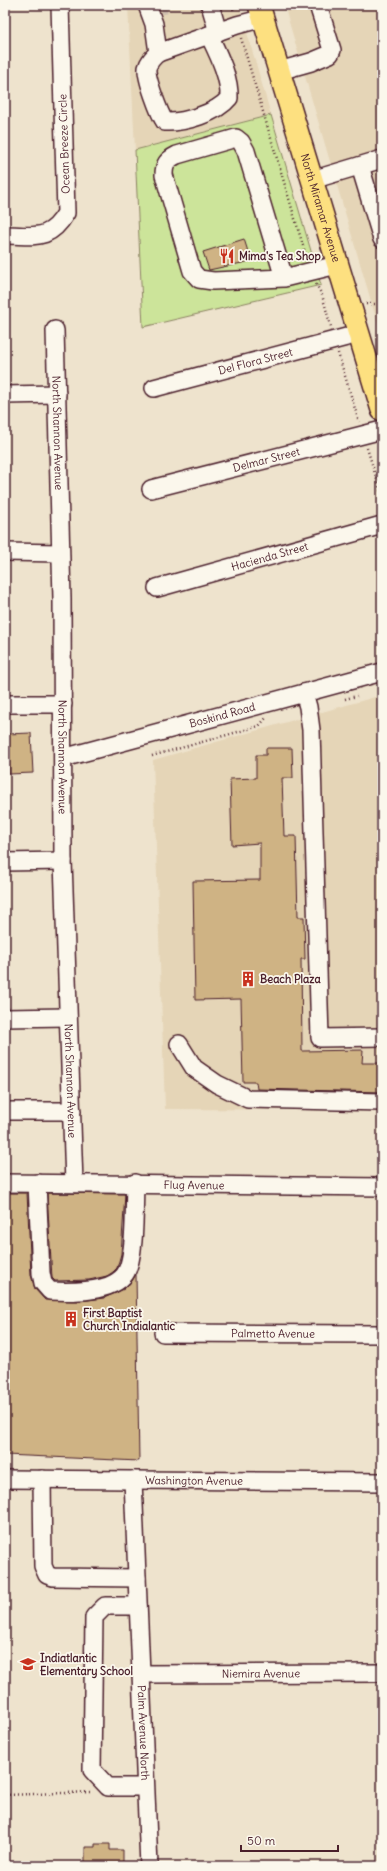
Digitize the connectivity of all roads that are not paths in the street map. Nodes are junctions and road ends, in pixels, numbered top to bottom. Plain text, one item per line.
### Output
1 (60, 5) edge
2 (210, 5) edge
3 (318, 5) edge
4 (152, 7) edge
5 (262, 12) edge
6 (214, 34) junction
7 (158, 53) junction
8 (279, 71) junction
9 (382, 160) edge
10 (360, 166) junction
11 (312, 180) junction
12 (5, 235) edge
13 (382, 239) edge
14 (337, 265) junction
15 (284, 278) junction
16 (55, 330) dead end
17 (358, 334) junction
18 (377, 379) edge
19 (154, 388) dead end
20 (57, 394) junction
21 (5, 395) edge
22 (382, 410) edge
23 (382, 430) edge
24 (150, 488) dead end
25 (382, 526) edge
26 (5, 552) edge
27 (60, 553) junction
28 (157, 588) dead end
29 (382, 672) edge
30 (304, 693) junction
31 (5, 704) edge
32 (63, 704) junction
33 (63, 758) junction
34 (63, 861) junction
35 (5, 862) edge
36 (68, 1017) junction
37 (5, 1018) edge
38 (382, 1037) edge
39 (179, 1044) dead end
40 (382, 1102) edge
41 (5, 1111) edge
42 (72, 1111) junction
43 (5, 1183) edge
44 (37, 1183) junction
45 (74, 1183) junction
46 (135, 1183) junction
47 (382, 1187) edge
48 (163, 1333) dead end
49 (382, 1334) edge
50 (5, 1479) edge
51 (42, 1479) junction
52 (133, 1480) junction
53 (382, 1482) edge
54 (137, 1578) junction
55 (138, 1606) junction
56 (382, 1672) edge
57 (141, 1674) junction
58 (145, 1787) junction
59 (149, 1866) edge

1 - 12 street, Ocean Breeze Circle
2 - 6 street
3 - 8 street
4 - 7 street
5 - 6 street
5 - 8 main road, North Miramar Avenue
6 - 7 street
6 - 7 street
8 - 11 main road, North Miramar Avenue
9 - 10 street
10 - 11 street
10 - 13 street
11 - 14 main road, North Miramar Avenue
14 - 15 street
14 - 17 main road, North Miramar Avenue
15 - 15 street
16 - 20 street, North Shannon Avenue
17 - 18 main road, North Miramar Avenue
17 - 19 street, Del Flora Street
18 - 22 main road, North Miramar Avenue
20 - 21 street
20 - 27 street, North Shannon Avenue
23 - 24 street, Delmar Street
25 - 28 street, Hacienda Street
26 - 27 street
27 - 32 street, North Shannon Avenue
29 - 30 street, Boskind Road
30 - 33 street, Boskind Road
30 - 38 street
31 - 32 street
32 - 33 street, North Shannon Avenue
33 - 34 street, North Shannon Avenue
34 - 35 street
34 - 36 street, North Shannon Avenue
36 - 37 street
36 - 42 street, North Shannon Avenue
39 - 40 street
41 - 42 street
42 - 45 street, North Shannon Avenue
43 - 44 street, Flug Avenue
44 - 45 street, Flug Avenue
44 - 46 street
45 - 46 street, Flug Avenue
46 - 47 street, Flug Avenue
48 - 49 street, Palmetto Avenue
50 - 51 street, Washington Avenue
51 - 52 street, Washington Avenue
51 - 54 street
52 - 53 street, Washington Avenue
52 - 54 street, Palm Avenue North
54 - 55 street, Palm Avenue North
55 - 57 street, Palm Avenue North
55 - 58 street
56 - 57 street, Niemira Avenue
57 - 58 street, Palm Avenue North
58 - 59 street, Palm Avenue North

